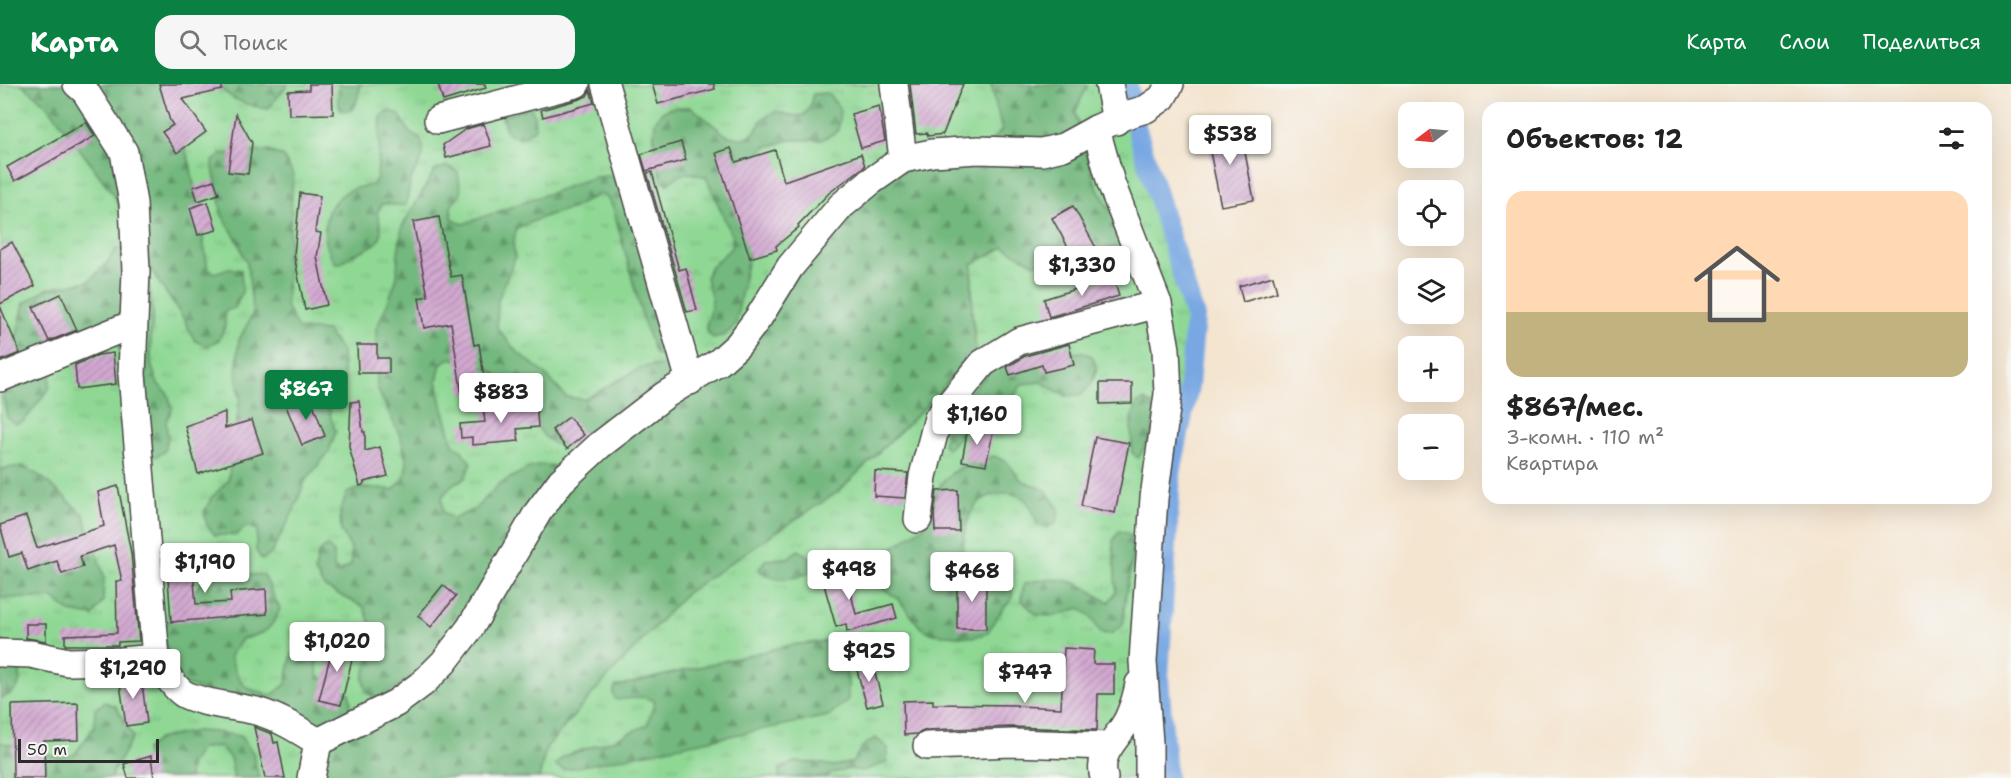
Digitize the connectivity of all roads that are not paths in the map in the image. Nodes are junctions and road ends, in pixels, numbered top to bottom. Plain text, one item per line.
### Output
1 (77, 84) edge
2 (576, 84) edge
3 (605, 84) edge
4 (894, 84) edge
5 (1109, 84) edge
6 (1170, 84) edge
7 (1121, 118) junction
8 (438, 120) dead end
9 (903, 159) junction
10 (1158, 304) junction
11 (133, 324) junction
12 (0, 378) edge
13 (690, 381) junction
14 (918, 519) dead end
15 (0, 652) edge
16 (156, 658) junction
17 (1143, 661) junction
18 (318, 742) junction
19 (927, 746) dead end
20 (1109, 746) junction
21 (311, 778) edge
22 (1104, 778) edge
23 (1149, 778) edge

1 - 11 street
2 - 8 street
3 - 13 street
4 - 9 street
5 - 7 street
6 - 7 street
7 - 9 street
7 - 10 street
9 - 13 street
10 - 14 street
10 - 17 street
11 - 12 street
11 - 16 street
13 - 18 street
15 - 16 street
16 - 18 street
17 - 20 street
17 - 23 street
18 - 21 street
19 - 20 street
20 - 22 street

